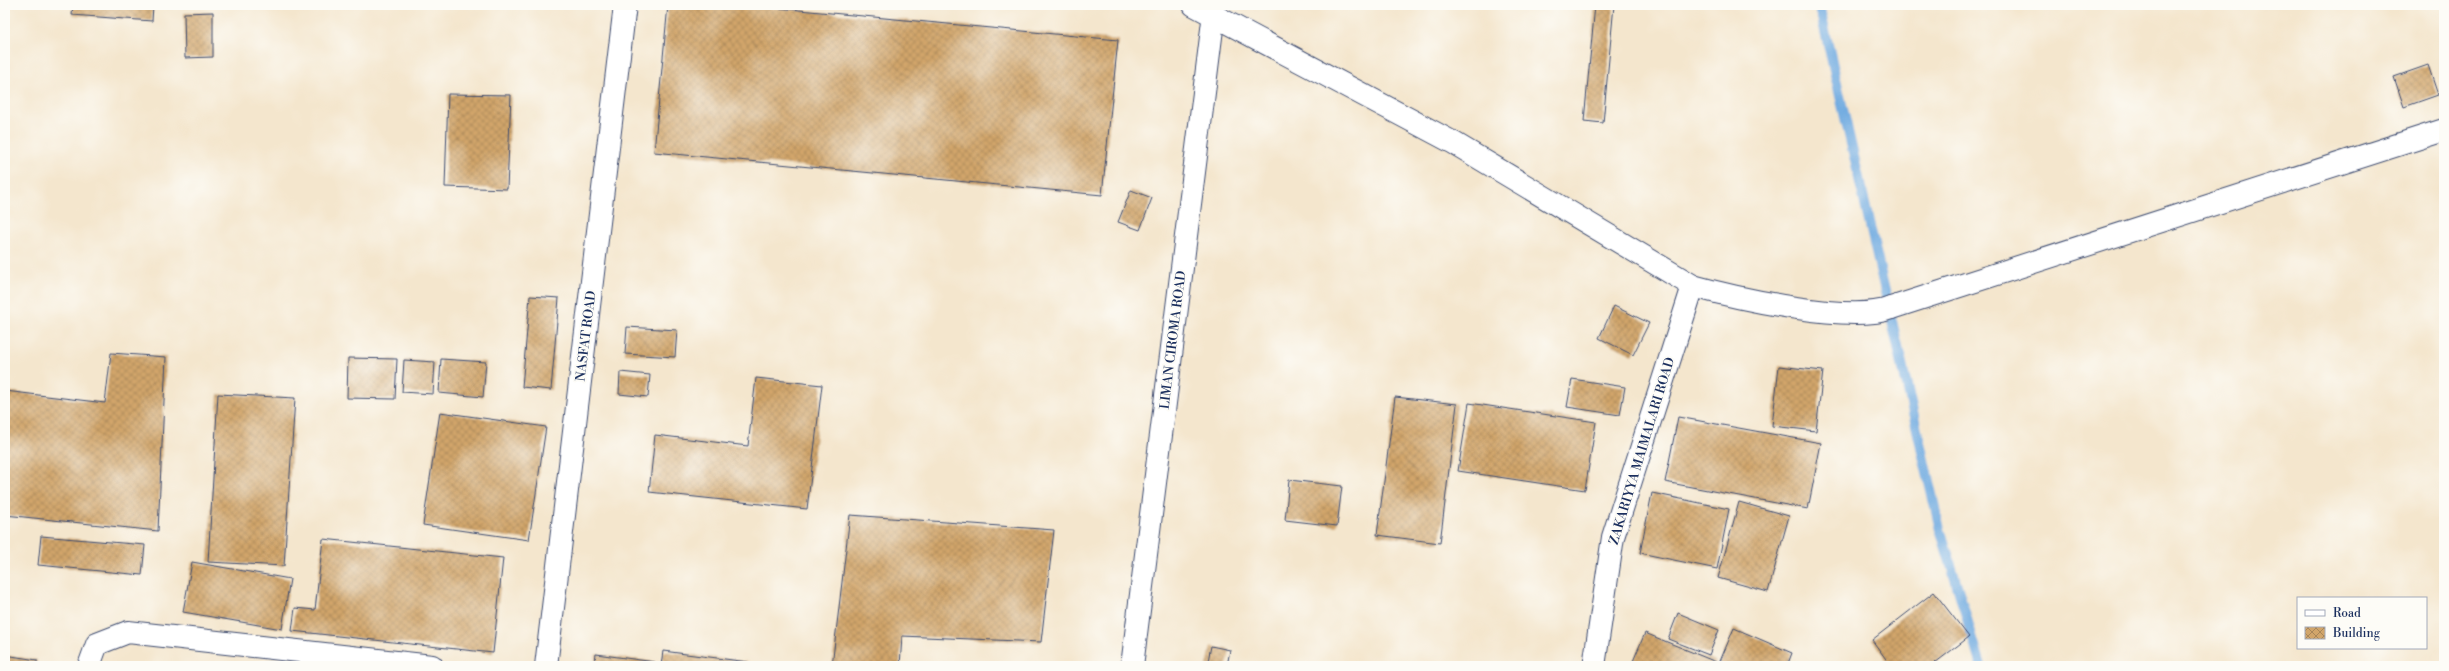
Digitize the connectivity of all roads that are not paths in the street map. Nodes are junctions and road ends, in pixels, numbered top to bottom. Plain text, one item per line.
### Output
1 (625, 5) edge
2 (1204, 9) edge
3 (2444, 130) edge
4 (1693, 286) junction
5 (89, 666) edge
6 (432, 666) edge
7 (546, 666) edge
8 (1132, 666) edge
9 (1594, 666) edge

1 - 7 street, NASFAT ROAD
2 - 4 street
2 - 8 street, LIMAN CIROMA ROAD
3 - 4 street
4 - 9 street, ZAKARIYYA MAIMALARI ROAD
5 - 6 street

